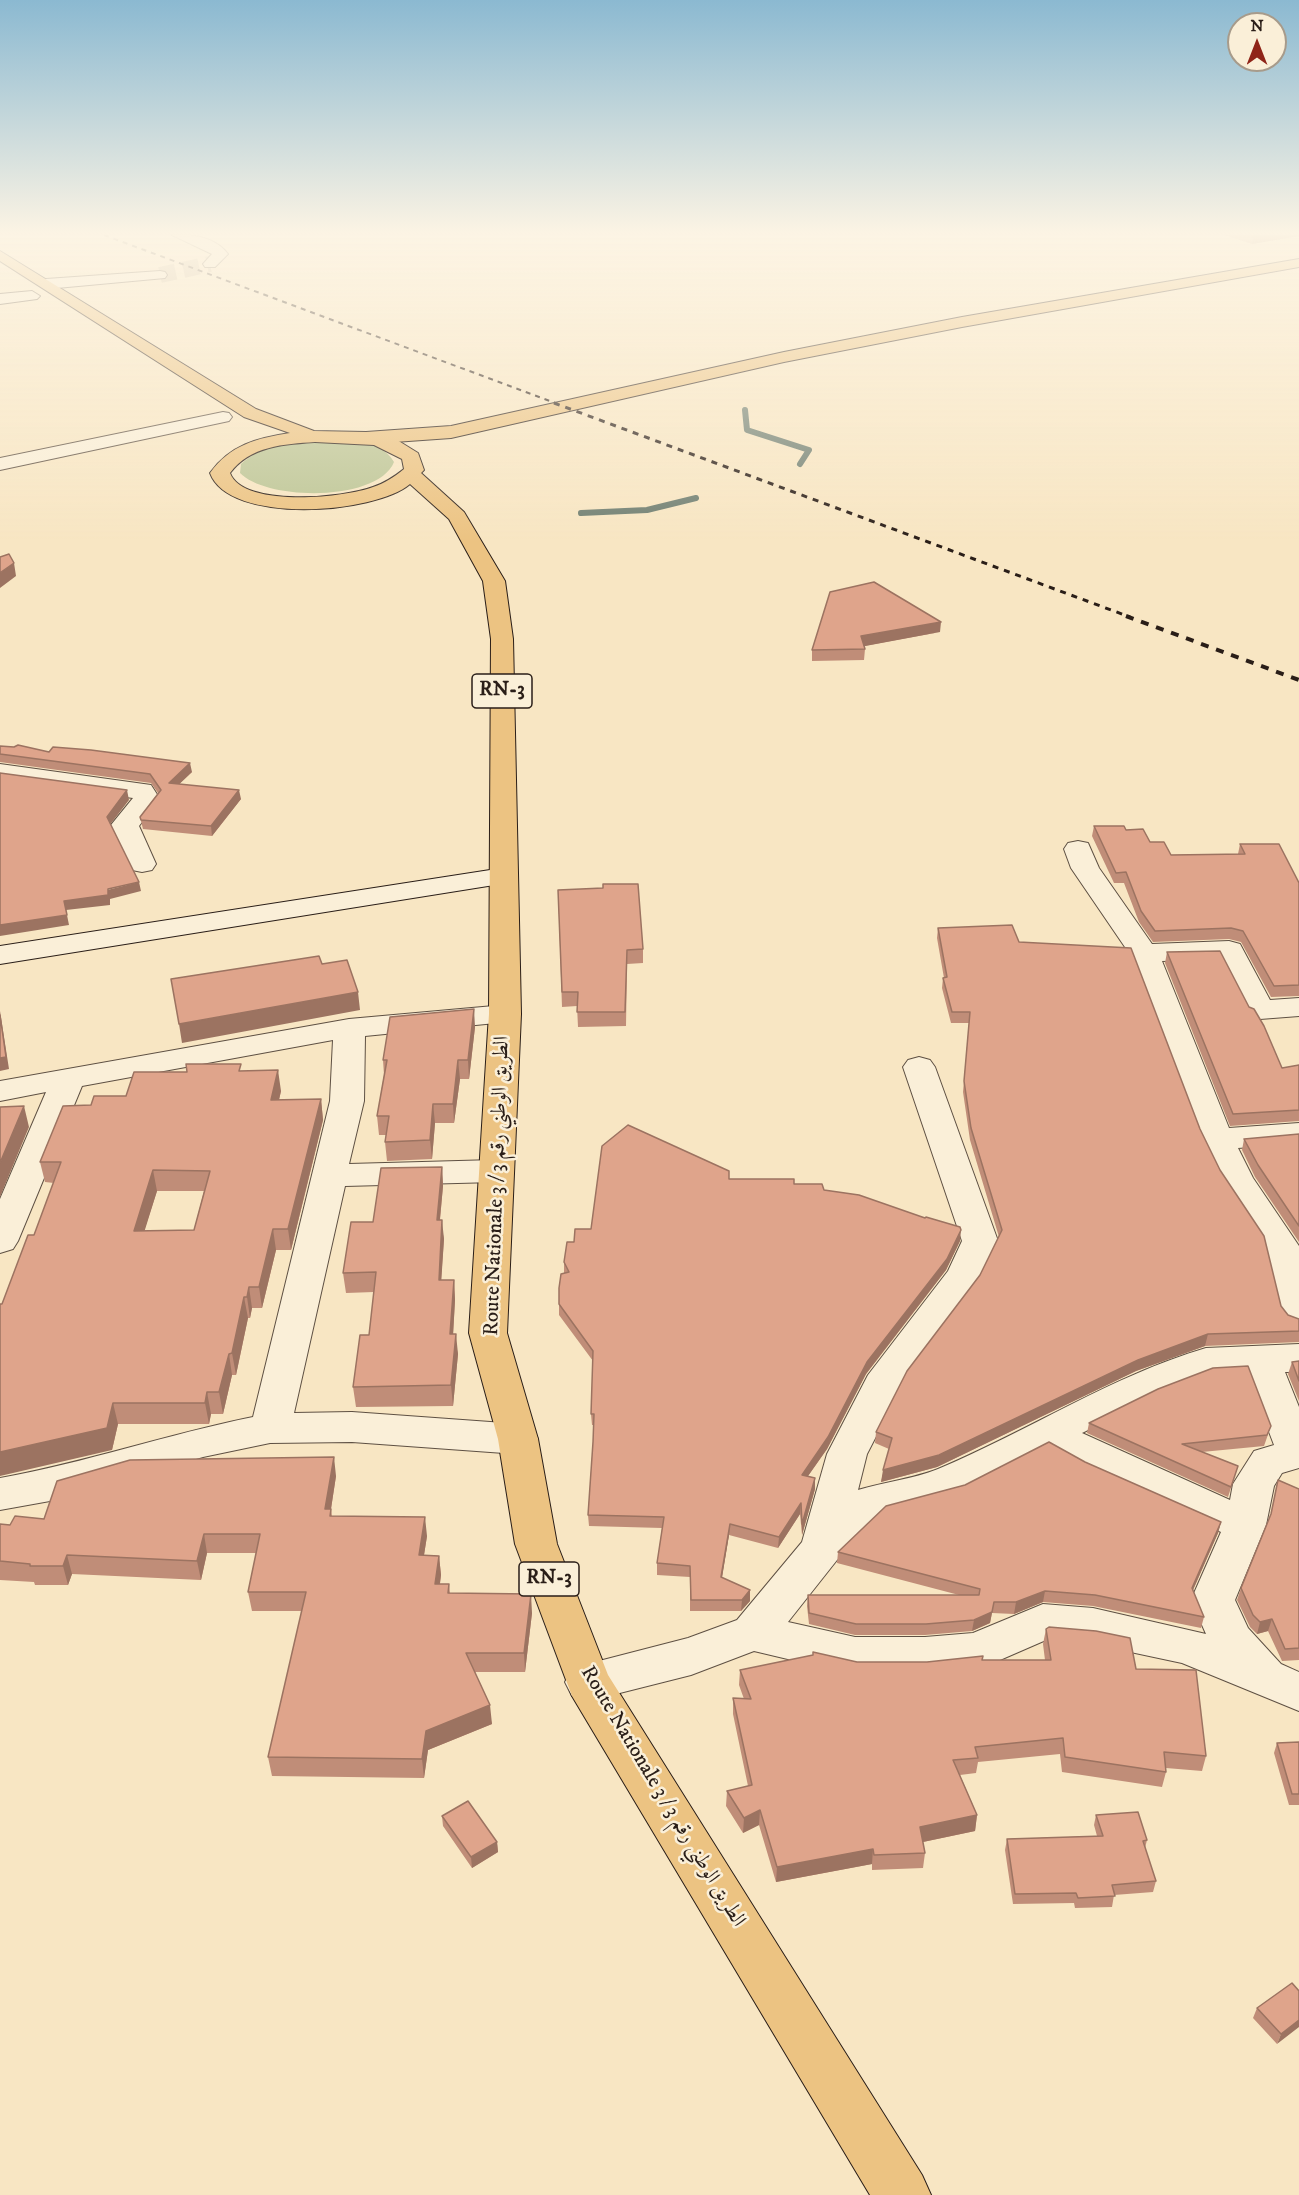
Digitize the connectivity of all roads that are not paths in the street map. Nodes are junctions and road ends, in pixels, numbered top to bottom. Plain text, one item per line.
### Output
1 (99, 337) edge
2 (130, 337) edge
3 (886, 337) edge
4 (929, 337) edge
5 (229, 430) junction
6 (315, 436) junction
7 (366, 438) junction
8 (227, 461) junction
9 (0, 464) edge
10 (412, 472) junction
11 (339, 501) junction
12 (457, 516) junction
13 (0, 772) edge
14 (1078, 849) dead end
15 (142, 864) dead end
16 (503, 876) junction
17 (1144, 953) junction
18 (0, 955) edge
19 (1299, 1007) edge
20 (505, 1014) junction
21 (349, 1028) junction
22 (919, 1067) dead end
23 (69, 1077) junction
24 (0, 1091) edge
25 (1299, 1133) edge
26 (1217, 1139) junction
27 (495, 1171) junction
28 (330, 1175) junction
29 (0, 1241) edge
30 (1299, 1316) edge
31 (1280, 1359) edge
32 (270, 1428) junction
33 (1047, 1433) junction
34 (518, 1439) junction
35 (1298, 1453) edge
36 (0, 1494) edge
37 (1245, 1524) junction
38 (822, 1548) junction
39 (753, 1633) junction
40 (588, 1682) junction
41 (1285, 1687) edge
42 (902, 2195) edge

1 - 5 main road
2 - 6 main road
3 - 7 main road
4 - 10 main road
5 - 8 main road
5 - 9 street
6 - 7 main road
6 - 8 main road
7 - 10 main road
8 - 11 main road
10 - 11 main road
10 - 12 main road, RN-3
11 - 12 main road
12 - 16 main road, Route Nationale 3 / الطريق الوطني رقم 3 / RN-3
13 - 15 street
14 - 17 street
16 - 18 street
16 - 20 main road, Route Nationale 3 / الطريق الوطني رقم 3 / RN-3
17 - 19 street
17 - 26 street
20 - 21 street
20 - 27 main road, Route Nationale 3 / الطريق الوطني رقم 3 / RN-3
21 - 23 street
21 - 28 street
22 - 38 street
23 - 24 street
23 - 29 street
25 - 26 street
26 - 30 street
27 - 28 street
27 - 34 main road, Route Nationale 3 / الطريق الوطني رقم 3 / RN-3
28 - 32 street
31 - 33 street
31 - 35 street
32 - 34 street
32 - 36 street
33 - 37 street
33 - 38 street
34 - 40 main road, Route Nationale 3 / الطريق الوطني رقم 3 / RN-3
35 - 37 street
37 - 41 street
38 - 39 street
39 - 40 street
39 - 41 street
40 - 42 main road, Route Nationale 3 / الطريق الوطني رقم 3 / RN-3

